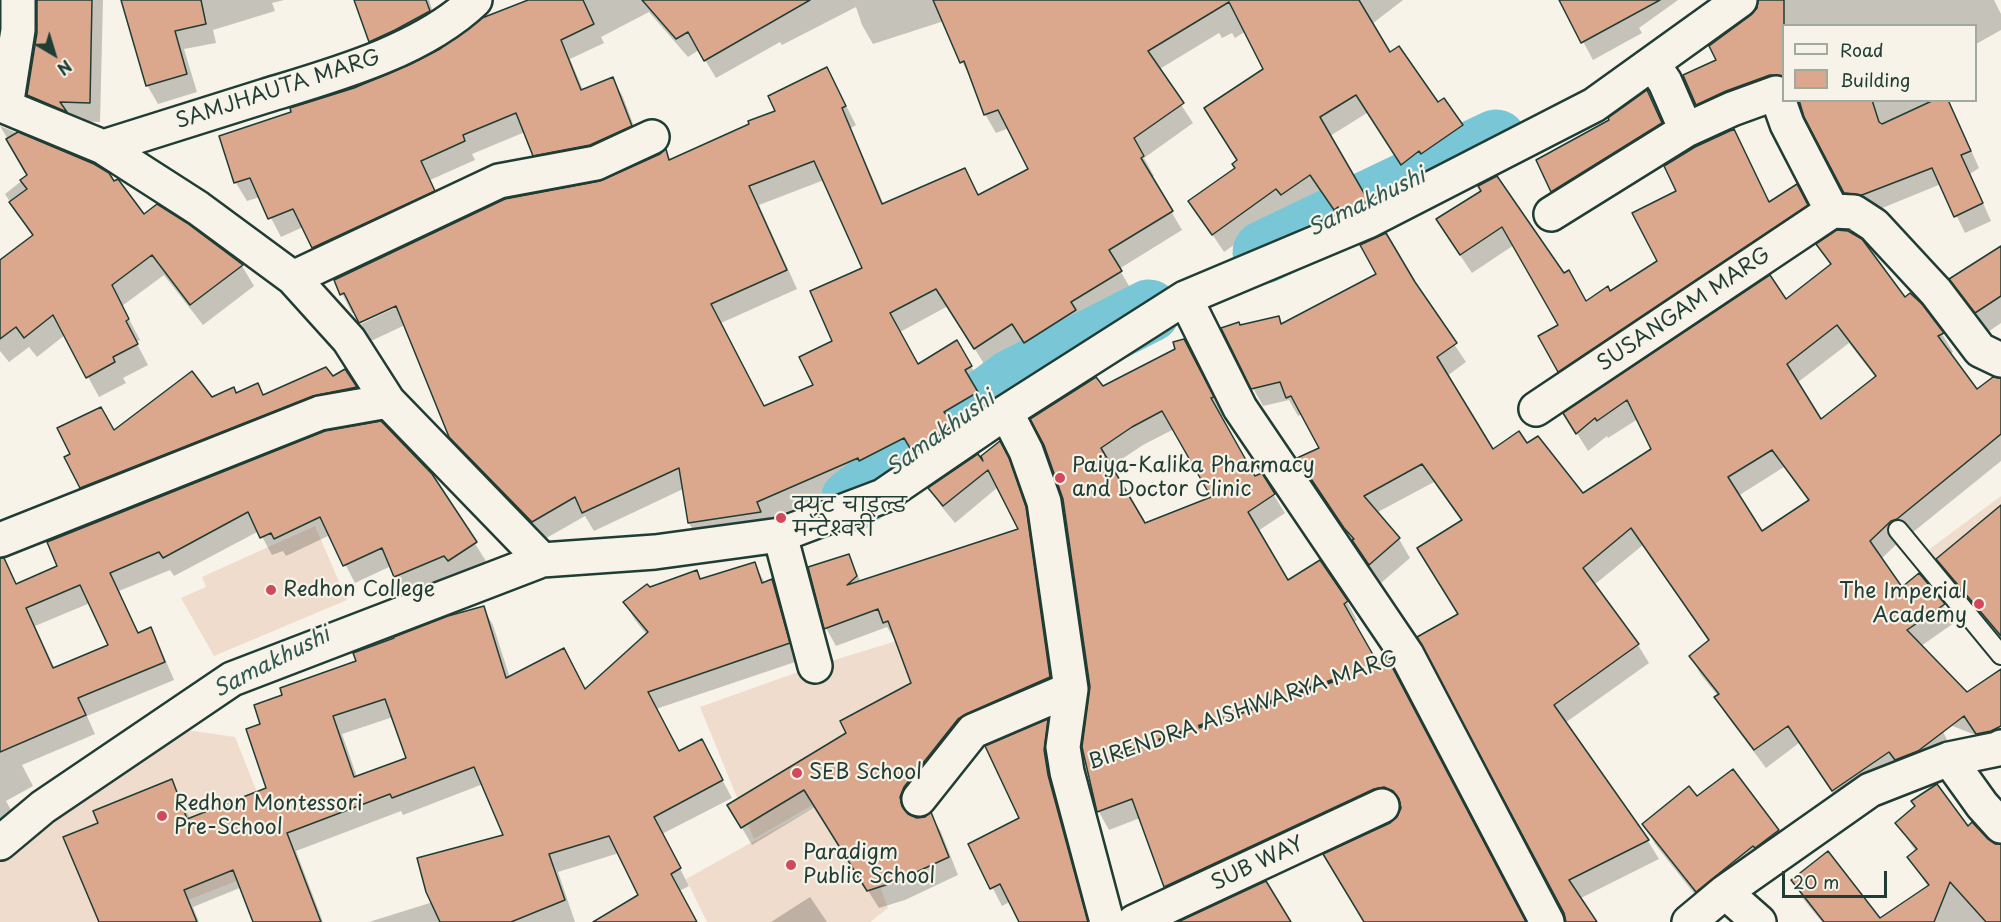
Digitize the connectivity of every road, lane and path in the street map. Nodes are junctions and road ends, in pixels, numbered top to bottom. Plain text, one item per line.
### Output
1 (475, 0) edge
2 (1726, 5) edge
3 (12, 22) edge
4 (1659, 73) junction
5 (1686, 130) junction
6 (652, 137) dead end
7 (103, 147) junction
8 (1832, 211) junction
9 (1551, 214) dead end
10 (293, 278) junction
11 (1185, 298) junction
12 (2001, 360) edge
13 (388, 401) junction
14 (1536, 409) dead end
15 (1006, 412) junction
16 (1898, 530) dead end
17 (780, 535) junction
18 (0, 540) edge
19 (543, 560) junction
20 (1407, 655) junction
21 (2001, 655) edge
22 (815, 666) dead end
23 (1071, 689) junction
24 (2001, 747) edge
25 (1949, 759) junction
26 (1067, 772) junction
27 (919, 799) dead end
28 (1382, 806) dead end
29 (2001, 826) edge
30 (0, 843) edge
31 (1725, 892) junction
32 (1107, 922) edge
33 (1134, 922) edge
34 (1547, 922) edge
35 (1689, 922) edge
36 (1759, 922) edge

1 - 7 street, SAMJHAUTA MARG
2 - 4 street
3 - 7 street
4 - 5 street
4 - 11 street
5 - 8 street
5 - 9 street
6 - 10 street
7 - 10 street
8 - 12 street
8 - 14 street, SUSANGAM MARG
10 - 13 street
11 - 15 street
11 - 20 street
13 - 18 street
13 - 19 street
15 - 17 street
15 - 23 street
16 - 21 lane
17 - 19 street
17 - 22 street
19 - 30 street
20 - 26 path, BIRENDRA AISHWARYA MARG
20 - 34 street, BIRENDRA AISHWARYA MARG
23 - 26 street
23 - 27 street
24 - 25 street
25 - 29 street
25 - 31 street
26 - 32 street
28 - 33 street, SUB WAY
31 - 35 street
31 - 36 street

